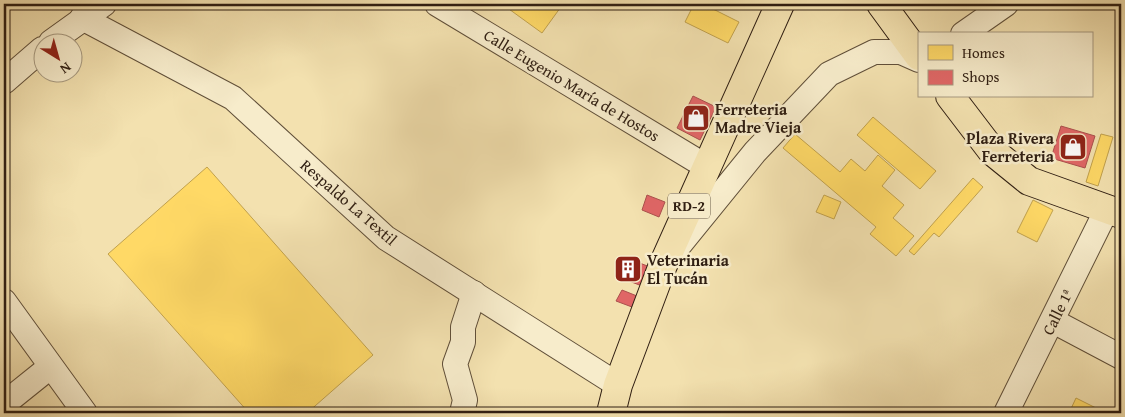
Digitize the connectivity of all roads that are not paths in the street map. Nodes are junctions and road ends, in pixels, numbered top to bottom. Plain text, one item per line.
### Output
1 (104, 4) edge
2 (437, 4) edge
3 (780, 4) edge
4 (881, 4) edge
5 (1006, 4) edge
6 (82, 18) junction
7 (64, 32) edge
8 (966, 32) edge
9 (918, 55) edge
10 (32, 58) edge
11 (918, 60) edge
12 (4, 82) edge
13 (952, 98) edge
14 (707, 167) junction
15 (1114, 212) edge
16 (663, 265) junction
17 (474, 293) junction
18 (4, 301) edge
19 (1053, 321) junction
20 (1121, 357) edge
21 (50, 367) junction
22 (618, 385) junction
23 (4, 404) edge
24 (85, 413) edge
25 (462, 413) edge
26 (611, 413) edge
27 (1006, 413) edge

1 - 6 street
2 - 14 street, Calle Eugenio María de Hostos
3 - 14 main road, RD-2
4 - 9 main road
5 - 8 street
6 - 7 street
6 - 17 street, Respaldo La Textil
10 - 12 street
11 - 16 street
13 - 15 main road
14 - 16 main road, RD-2
15 - 19 street, Calle 1ª
16 - 22 main road, RD-2
17 - 22 street, Respaldo La Textil
17 - 25 street
18 - 21 street
19 - 20 street
19 - 27 street, Calle 1ª
21 - 23 street
21 - 24 street
22 - 26 main road, RD-2

